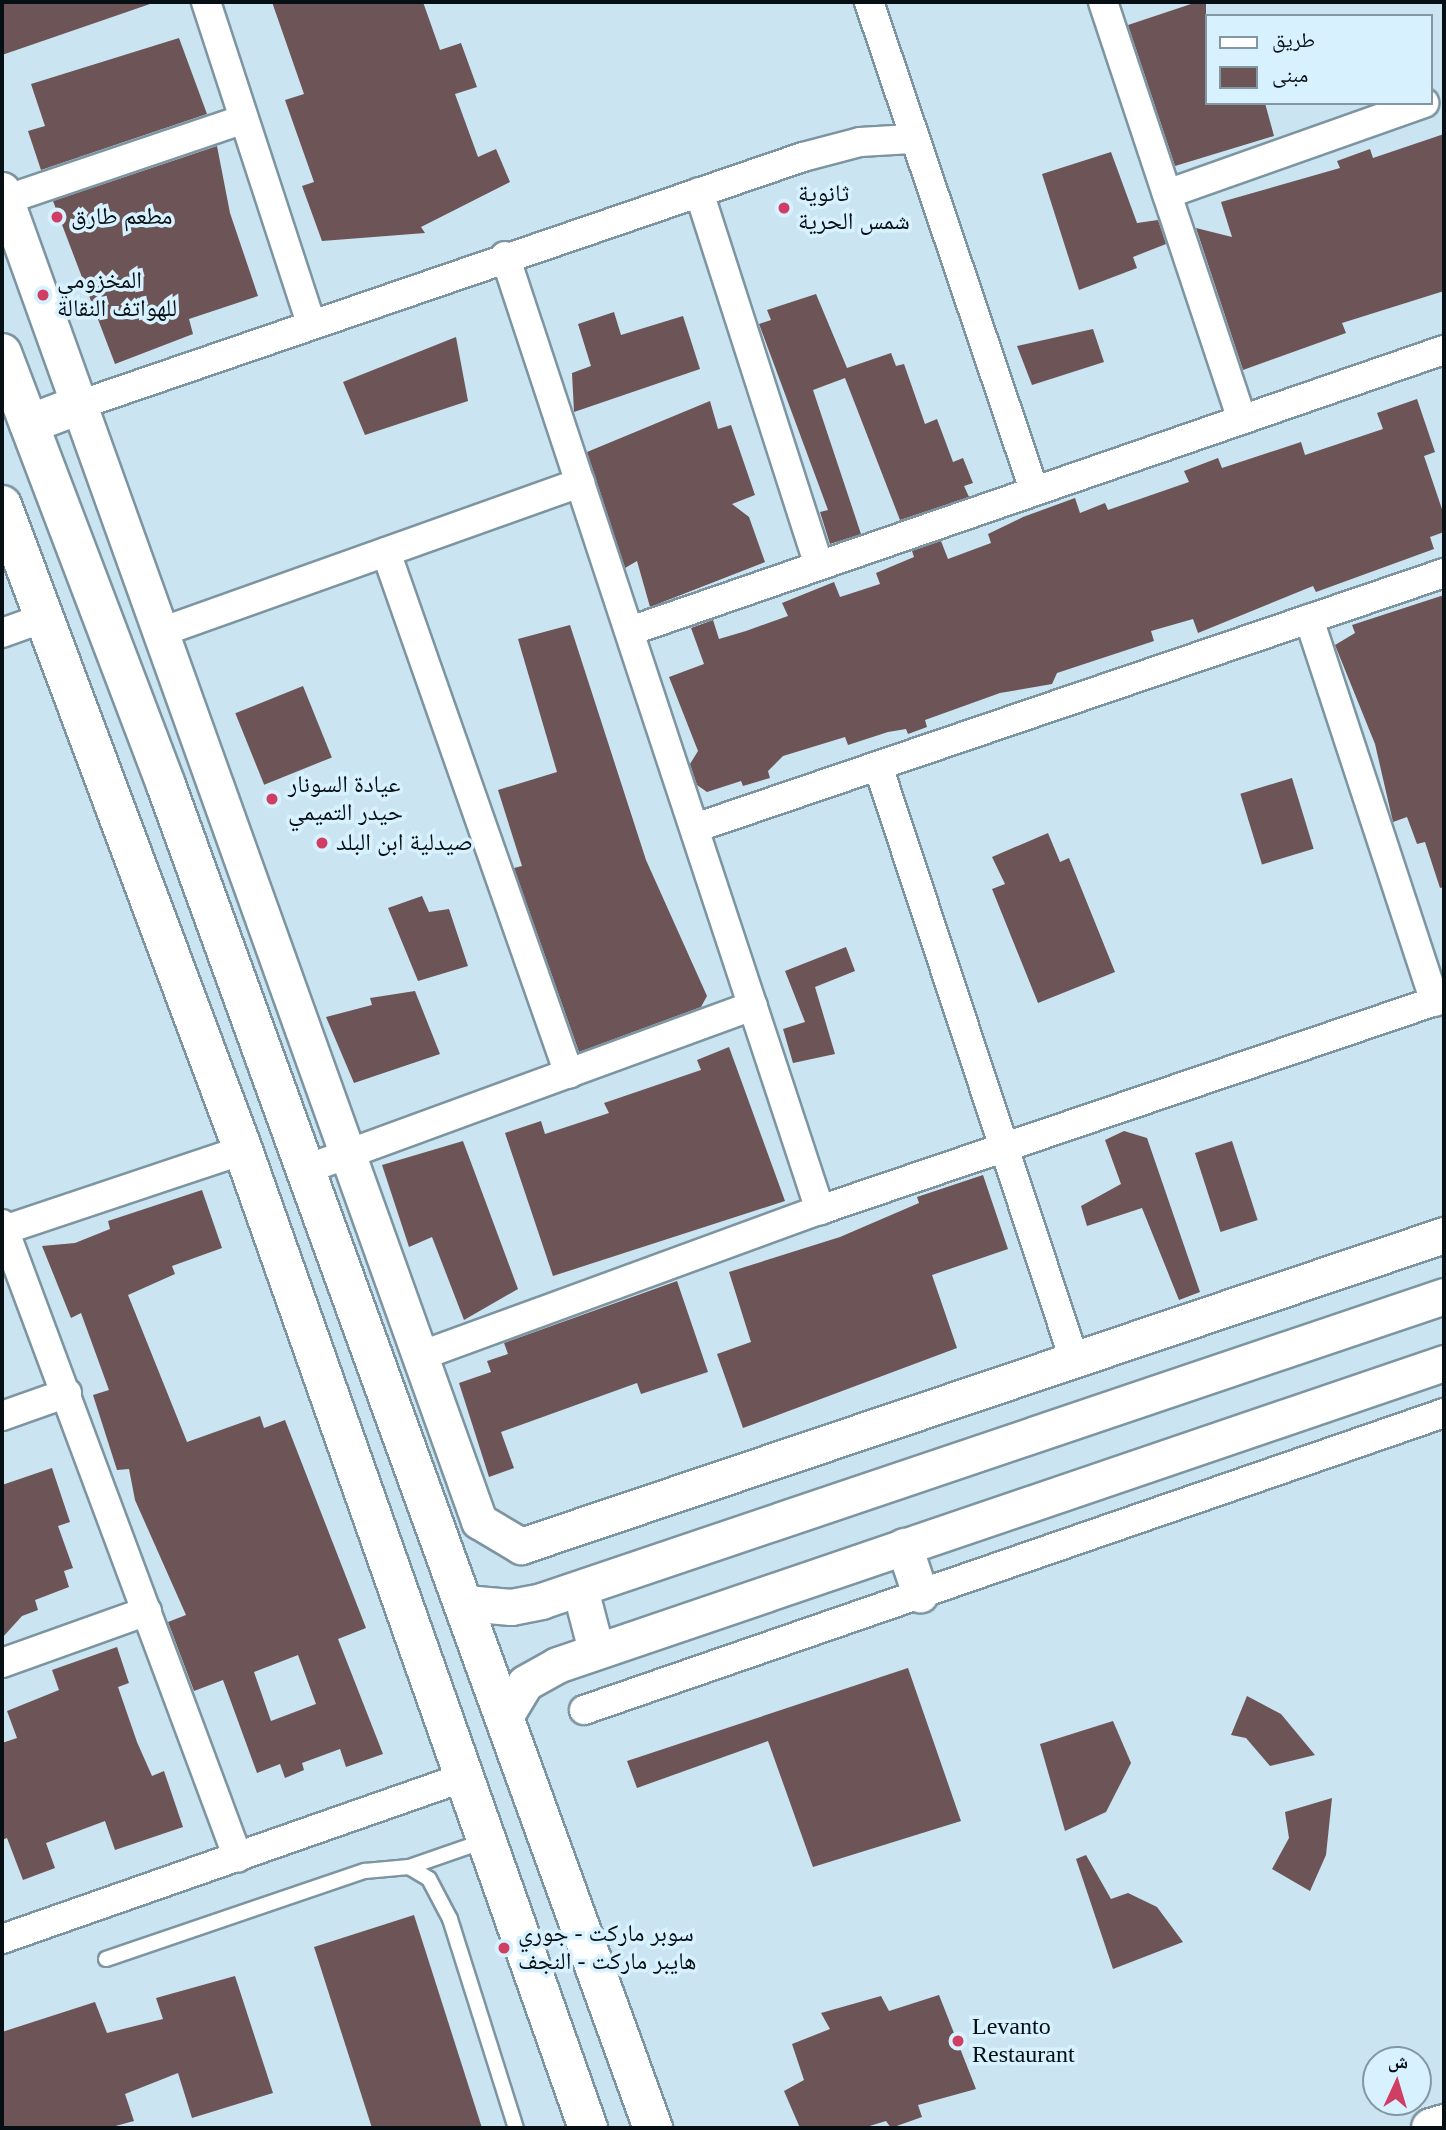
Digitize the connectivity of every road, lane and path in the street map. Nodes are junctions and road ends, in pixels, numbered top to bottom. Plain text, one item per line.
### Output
1 (206, 2) edge
2 (869, 2) edge
3 (1103, 2) edge
4 (1418, 105) edge
5 (244, 119) junction
6 (911, 139) junction
7 (699, 192) junction
8 (1167, 194) junction
9 (4, 195) edge
10 (505, 256) junction
11 (311, 323) junction
12 (1444, 350) edge
13 (2, 353) edge
14 (79, 405) junction
15 (1242, 419) junction
16 (29, 424) junction
17 (580, 483) junction
18 (1034, 490) junction
19 (2, 505) edge
20 (386, 552) junction
21 (819, 565) junction
22 (1444, 573) edge
23 (44, 618) junction
24 (1309, 619) junction
25 (630, 631) junction
26 (161, 632) junction
27 (2, 633) edge
28 (878, 766) junction
29 (166, 785) junction
30 (116, 802) junction
31 (695, 828) junction
32 (1439, 1000) edge
33 (753, 1006) junction
34 (569, 1074) junction
35 (1007, 1147) junction
36 (243, 1150) junction
37 (348, 1153) junction
38 (304, 1170) junction
39 (820, 1210) junction
40 (3, 1227) edge
41 (1444, 1234) edge
42 (1330, 1273) junction
43 (1444, 1296) edge
44 (1347, 1329) junction
45 (420, 1356) junction
46 (1074, 1359) junction
47 (1444, 1363) edge
48 (67, 1394) junction
49 (1444, 1413) edge
50 (2, 1416) edge
51 (863, 1430) junction
52 (883, 1486) junction
53 (904, 1546) junction
54 (580, 1589) junction
55 (920, 1594) junction
56 (465, 1603) junction
57 (147, 1611) junction
58 (596, 1650) junction
59 (2, 1663) edge
60 (584, 1710) dead end
61 (506, 1715) junction
62 (465, 1777) junction
63 (487, 1840) junction
64 (238, 1858) junction
65 (409, 1867) junction
66 (2, 1939) edge
67 (106, 1959) dead end
68 (1444, 2124) edge
69 (516, 2128) edge
70 (588, 2128) edge
71 (653, 2128) edge
72 (1431, 2128) edge

1 - 5 street
2 - 6 street
3 - 8 street
4 - 8 street
5 - 9 street
5 - 11 street
6 - 7 street
6 - 18 street
7 - 10 street
7 - 21 street
8 - 15 street
9 - 14 street
10 - 11 street
10 - 17 street
11 - 14 street
12 - 15 street
13 - 16 main road
14 - 16 main road
14 - 26 street
15 - 18 street
16 - 29 main road
17 - 20 street
17 - 25 street
18 - 21 street
19 - 23 main road
20 - 26 street
20 - 34 street
21 - 25 street
22 - 24 street
23 - 27 street
23 - 30 main road
24 - 28 street
24 - 32 street
25 - 31 street
26 - 37 street
28 - 31 street
28 - 35 street
29 - 30 main road
29 - 38 main road
30 - 36 main road
31 - 33 street
32 - 35 street
33 - 34 street
33 - 39 street
34 - 37 street
35 - 39 street
35 - 46 street
36 - 40 street
36 - 62 main road
37 - 38 street
37 - 45 street
38 - 56 main road
39 - 45 street
40 - 48 street
41 - 42 street
42 - 44 street
42 - 46 street
43 - 44 street
44 - 52 street
45 - 51 street
46 - 51 street
47 - 53 street
48 - 50 street
48 - 57 street
49 - 55 street
51 - 52 street
52 - 54 street
53 - 55 street
53 - 58 street
54 - 56 street
54 - 58 street
55 - 60 street
56 - 61 main road
57 - 59 street
57 - 64 street
58 - 61 street
61 - 71 main road
62 - 63 main road
62 - 64 street
63 - 65 lane
63 - 70 main road
64 - 66 street
65 - 67 lane
65 - 69 lane
68 - 72 main road

